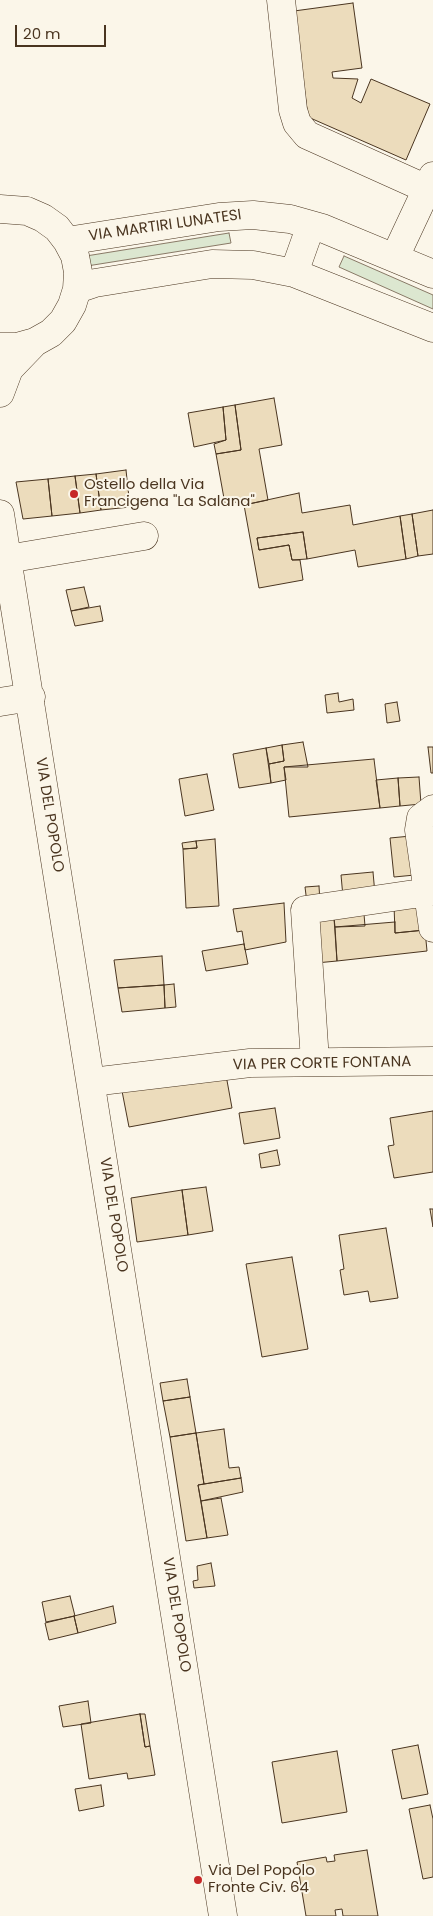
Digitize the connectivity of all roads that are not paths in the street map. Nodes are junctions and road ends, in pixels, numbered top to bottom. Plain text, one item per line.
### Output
1 (281, 0) edge
2 (430, 183) edge
3 (4, 206) edge
4 (311, 225) junction
5 (67, 241) junction
6 (395, 257) junction
7 (294, 273) junction
8 (433, 274) edge
9 (77, 289) junction
10 (433, 328) edge
11 (35, 342) junction
12 (0, 347) edge
13 (0, 393) edge
14 (0, 514) edge
15 (144, 536) dead end
16 (7, 559) junction
17 (31, 697) junction
18 (0, 702) edge
19 (433, 809) edge
20 (428, 892) junction
21 (433, 928) edge
22 (315, 1061) junction
23 (433, 1061) edge
24 (92, 1082) junction
25 (223, 1916) edge

1 - 2 street
2 - 6 street
3 - 5 street
4 - 5 street, VIA MARTIRI LUNATESI
4 - 6 street, VIA MARTIRI LUNATESI
4 - 7 street
5 - 9 street
6 - 8 street, VIA MARTIRI LUNATESI
7 - 9 street
7 - 10 street
9 - 11 street
11 - 12 street
11 - 13 street
14 - 16 street, VIA DEL POPOLO
15 - 16 street
16 - 17 street, VIA DEL POPOLO
17 - 18 street
17 - 24 street, VIA DEL POPOLO
19 - 20 street
20 - 21 street
20 - 22 street
22 - 23 street, VIA PER CORTE FONTANA
22 - 24 street, VIA PER CORTE FONTANA
24 - 25 street, VIA DEL POPOLO

